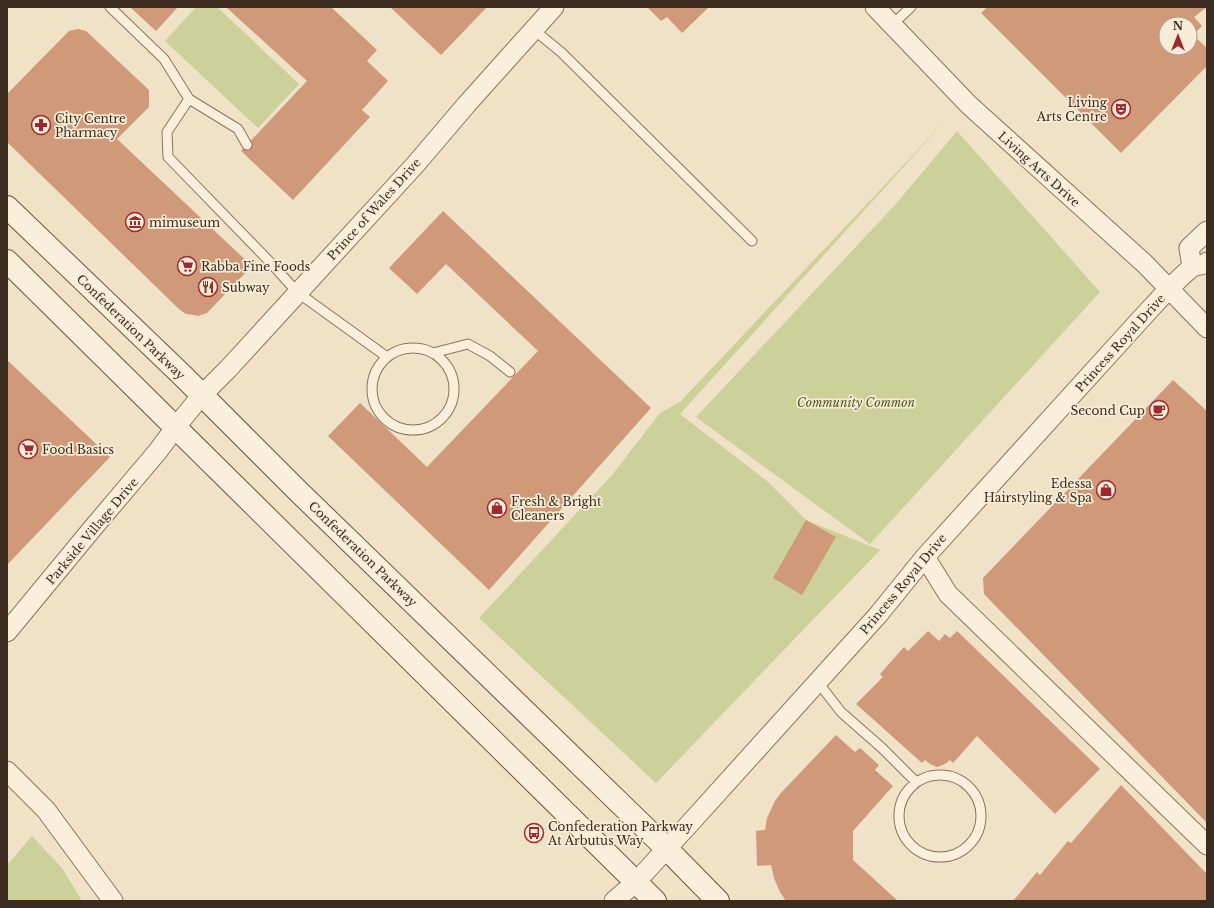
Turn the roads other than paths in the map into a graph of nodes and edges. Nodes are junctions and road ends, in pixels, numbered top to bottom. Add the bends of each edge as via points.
1 (110, 7) edge
2 (554, 7) edge
3 (875, 7) edge
4 (911, 7) edge
5 (893, 24) junction
6 (534, 30) junction
7 (189, 99) junction
8 (247, 144) dead end
9 (7, 207) edge
10 (1207, 231) edge
11 (752, 241) dead end
12 (7, 261) edge
13 (1200, 264) edge
14 (1169, 289) junction
15 (297, 292) junction
16 (1207, 328) edge
17 (433, 353) junction
18 (387, 358) junction
19 (510, 372) dead end
20 (201, 396) junction
21 (175, 428) junction
22 (925, 557) junction
23 (7, 632) edge
24 (817, 681) junction
25 (7, 771) edge
26 (916, 782) junction
27 (1207, 845) edge
28 (666, 848) junction
29 (636, 882) junction
30 (113, 901) edge
31 (614, 901) edge
32 (655, 901) edge
33 (718, 901) edge

1 - 7 lane via 164,59
2 - 6 street, Prince of Wales Drive
3 - 5 street, Living Arts Drive
4 - 5 lane
5 - 14 street, Living Arts Drive via 968,105 1145,264
6 - 11 lane via 561,52
6 - 15 street, Prince of Wales Drive via 415,165
7 - 8 lane via 238,129
7 - 15 lane via 167,132 168,157
9 - 20 street, Confederation Parkway
10 - 13 street, Princess Royal Drive via 1190,248
12 - 21 street
13 - 14 street, Princess Royal Drive
14 - 16 street, Living Arts Drive
14 - 22 street, Princess Royal Drive
15 - 18 lane
15 - 20 street, Prince of Wales Drive
17 - 18 lane via 418,348 401,350
17 - 18 lane via 446,364 452,376 454,390 451,404 444,416 433,425 420,430 405,430 392,424 381,416 374,403 374,377 378,366
17 - 19 lane via 468,344 490,356
20 - 21 street, Prince of Wales Drive
20 - 28 street, Confederation Parkway
21 - 23 street, Parkside Village Drive
21 - 29 street
22 - 24 street, Princess Royal Drive via 878,615
22 - 27 street via 948,594
24 - 26 lane via 841,712
24 - 28 street, Princess Royal Drive
25 - 30 street via 46,810
26 - 26 lane via 901,802 900,828 906,839 915,849 926,855 939,857 963,850 973,841 979,830 981,817 974,793 965,783 953,777 928,776
28 - 29 street, Princess Royal Drive
28 - 33 street, Confederation Parkway
29 - 31 street, Princess Royal Drive
29 - 32 street

